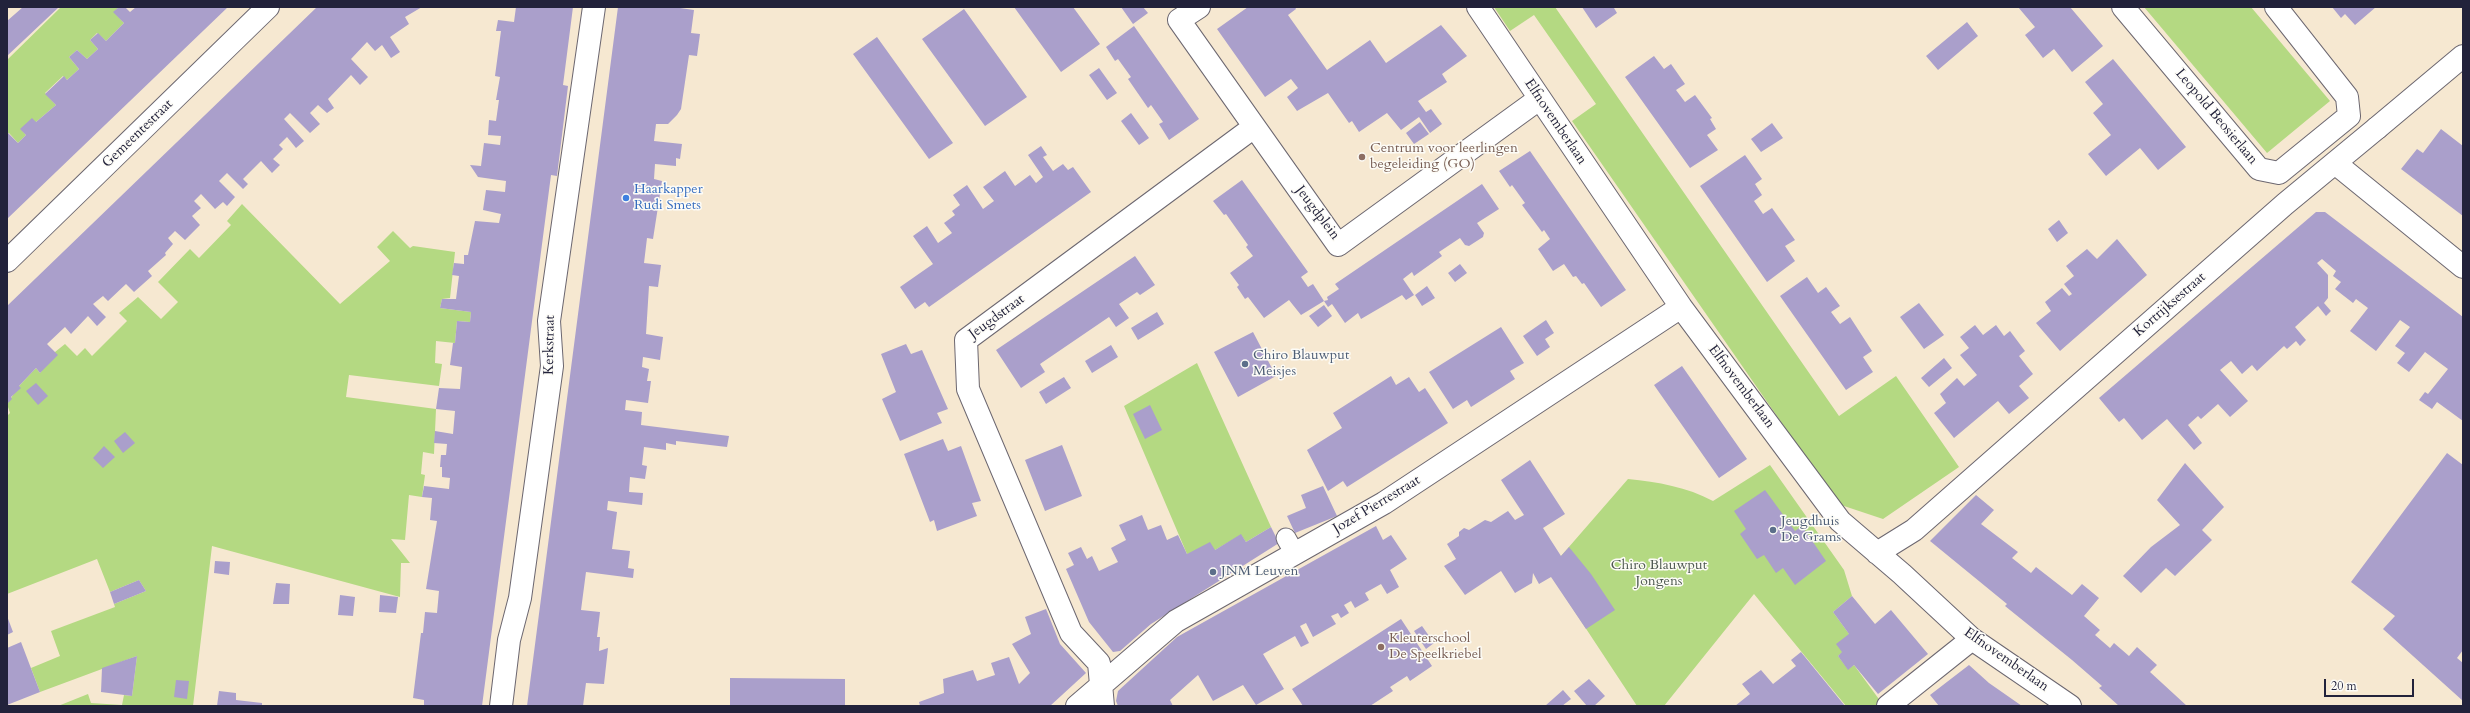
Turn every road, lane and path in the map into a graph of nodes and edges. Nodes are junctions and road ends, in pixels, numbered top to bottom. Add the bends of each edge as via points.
1 (268, 7) edge
2 (594, 7) edge
3 (1199, 7) edge
4 (1478, 7) edge
5 (2123, 7) edge
6 (2276, 7) edge
7 (2463, 56) edge
8 (1539, 98) junction
9 (1254, 128) junction
10 (2335, 163) junction
11 (7, 261) edge
12 (2463, 267) edge
13 (1681, 308) junction
14 (1876, 553) junction
15 (1972, 639) junction
16 (1102, 684) junction
17 (501, 706) edge
18 (1077, 706) edge
19 (1103, 706) edge
20 (1888, 706) edge
21 (2070, 706) edge

1 - 11 street, Gemeentestraat
2 - 17 street, Kerkstraat via 549,321 552,366 520,598 509,640
3 - 9 street, Jeugdplein via 1179,20
4 - 8 street, Elfnovemberlaan
5 - 6 street, Leopold Beosierlaan via 2259,169 2279,173 2349,116 2347,97
7 - 10 street, Kortrijksestraat
8 - 9 street, Jeugdplein via 1338,245
8 - 13 street, Elfnovemberlaan
9 - 16 street, Jeugdstraat via 966,340 968,389 1071,633 1099,663
10 - 12 street
10 - 14 street, Kortrijksestraat via 2279,209 1914,530
13 - 14 street, Elfnovemberlaan via 1840,521
13 - 16 street, Jozef Pierrestraat via 1384,504 1291,546 1176,621
14 - 15 street, Elfnovemberlaan
15 - 20 street
15 - 21 street, Elfnovemberlaan
16 - 18 street, Jozef Pierrestraat
16 - 19 street

